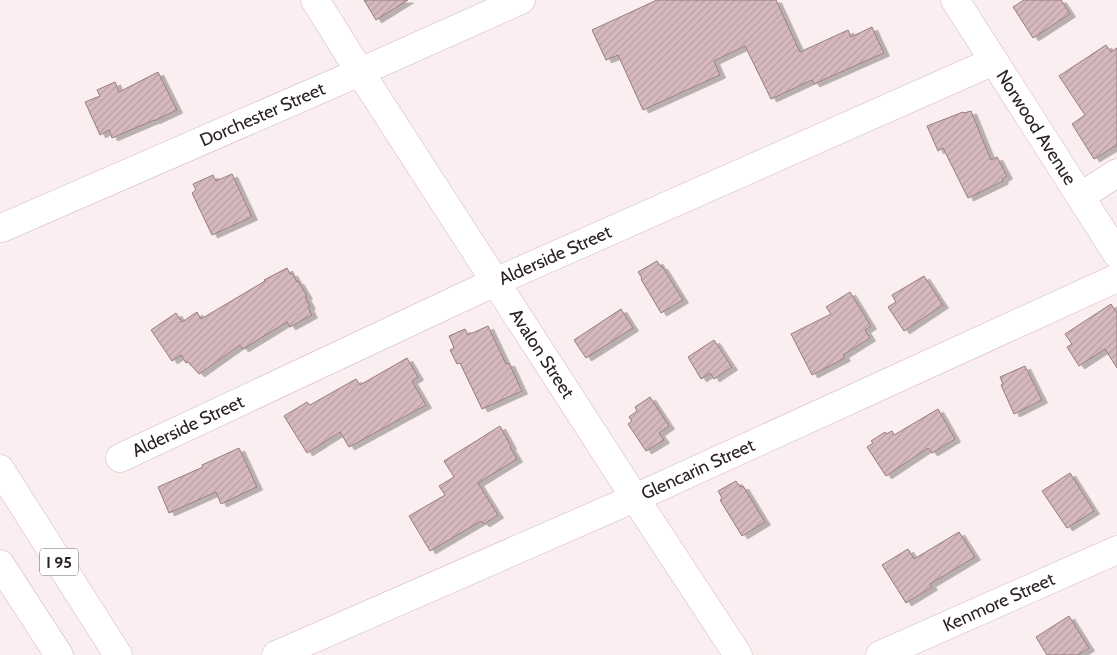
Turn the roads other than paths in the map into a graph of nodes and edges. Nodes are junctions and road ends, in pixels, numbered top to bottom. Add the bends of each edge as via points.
1 (315, 0) edge
2 (521, 0) edge
3 (955, 0) edge
4 (994, 61) junction
5 (360, 72) junction
6 (1117, 173) edge
7 (1081, 196) junction
8 (2, 228) dead end
9 (1117, 254) edge
10 (1117, 278) edge
11 (495, 282) junction
12 (120, 458) dead end
13 (0, 469) edge
14 (635, 498) junction
15 (1117, 550) edge
16 (0, 564) edge
17 (58, 655) edge
18 (118, 655) edge
19 (276, 655) edge
20 (738, 655) edge
21 (880, 655) edge

1 - 5 main road, Avalon Street
2 - 5 main road, Dorchester Street
3 - 4 main road, Norwood Avenue
4 - 7 main road, Norwood Avenue
4 - 11 main road, Alderside Street
5 - 8 main road, Dorchester Street
5 - 11 main road, Avalon Street
6 - 7 main road
7 - 9 main road, Norwood Avenue
10 - 14 main road, Glencarin Street
11 - 12 main road, Alderside Street
11 - 14 main road, Avalon Street
13 - 18 main road, I 95
14 - 19 main road, Glencarin Street
14 - 20 main road, Avalon Street
15 - 21 main road, Kenmore Street
16 - 17 main road

